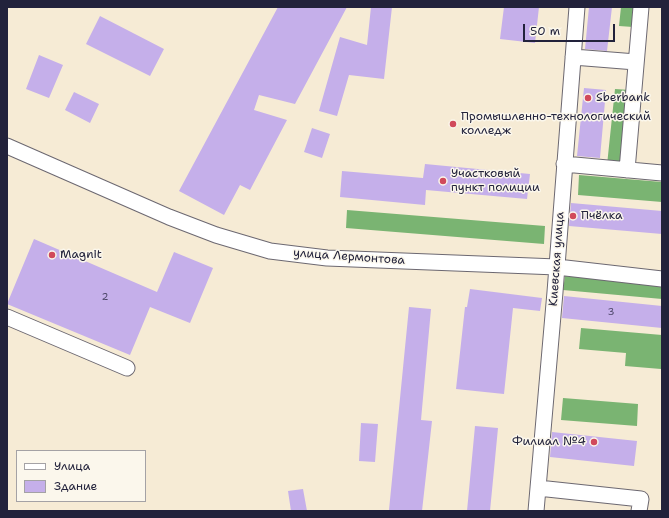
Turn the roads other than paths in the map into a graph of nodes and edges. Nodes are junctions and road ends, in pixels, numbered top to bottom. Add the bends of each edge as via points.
1 (577, 7) edge
2 (641, 7) edge
3 (573, 57) junction
4 (636, 62) junction
5 (7, 146) edge
6 (564, 164) junction
7 (627, 170) junction
8 (662, 173) edge
9 (557, 267) junction
10 (662, 279) edge
11 (7, 317) edge
12 (127, 368) dead end
13 (538, 488) junction
14 (536, 511) edge
15 (639, 511) edge

1 - 3 street, Киевская улица
2 - 4 street
3 - 4 street
3 - 6 street, Киевская улица
4 - 7 street
5 - 9 street, улица Лермонтова via 216,235 270,250 327,258
6 - 7 street
6 - 9 street, Киевская улица
7 - 8 street
9 - 10 street, улица Лермонтова
9 - 13 street, Киевская улица
11 - 12 street
13 - 14 street, Киевская улица
13 - 15 street via 641,499

